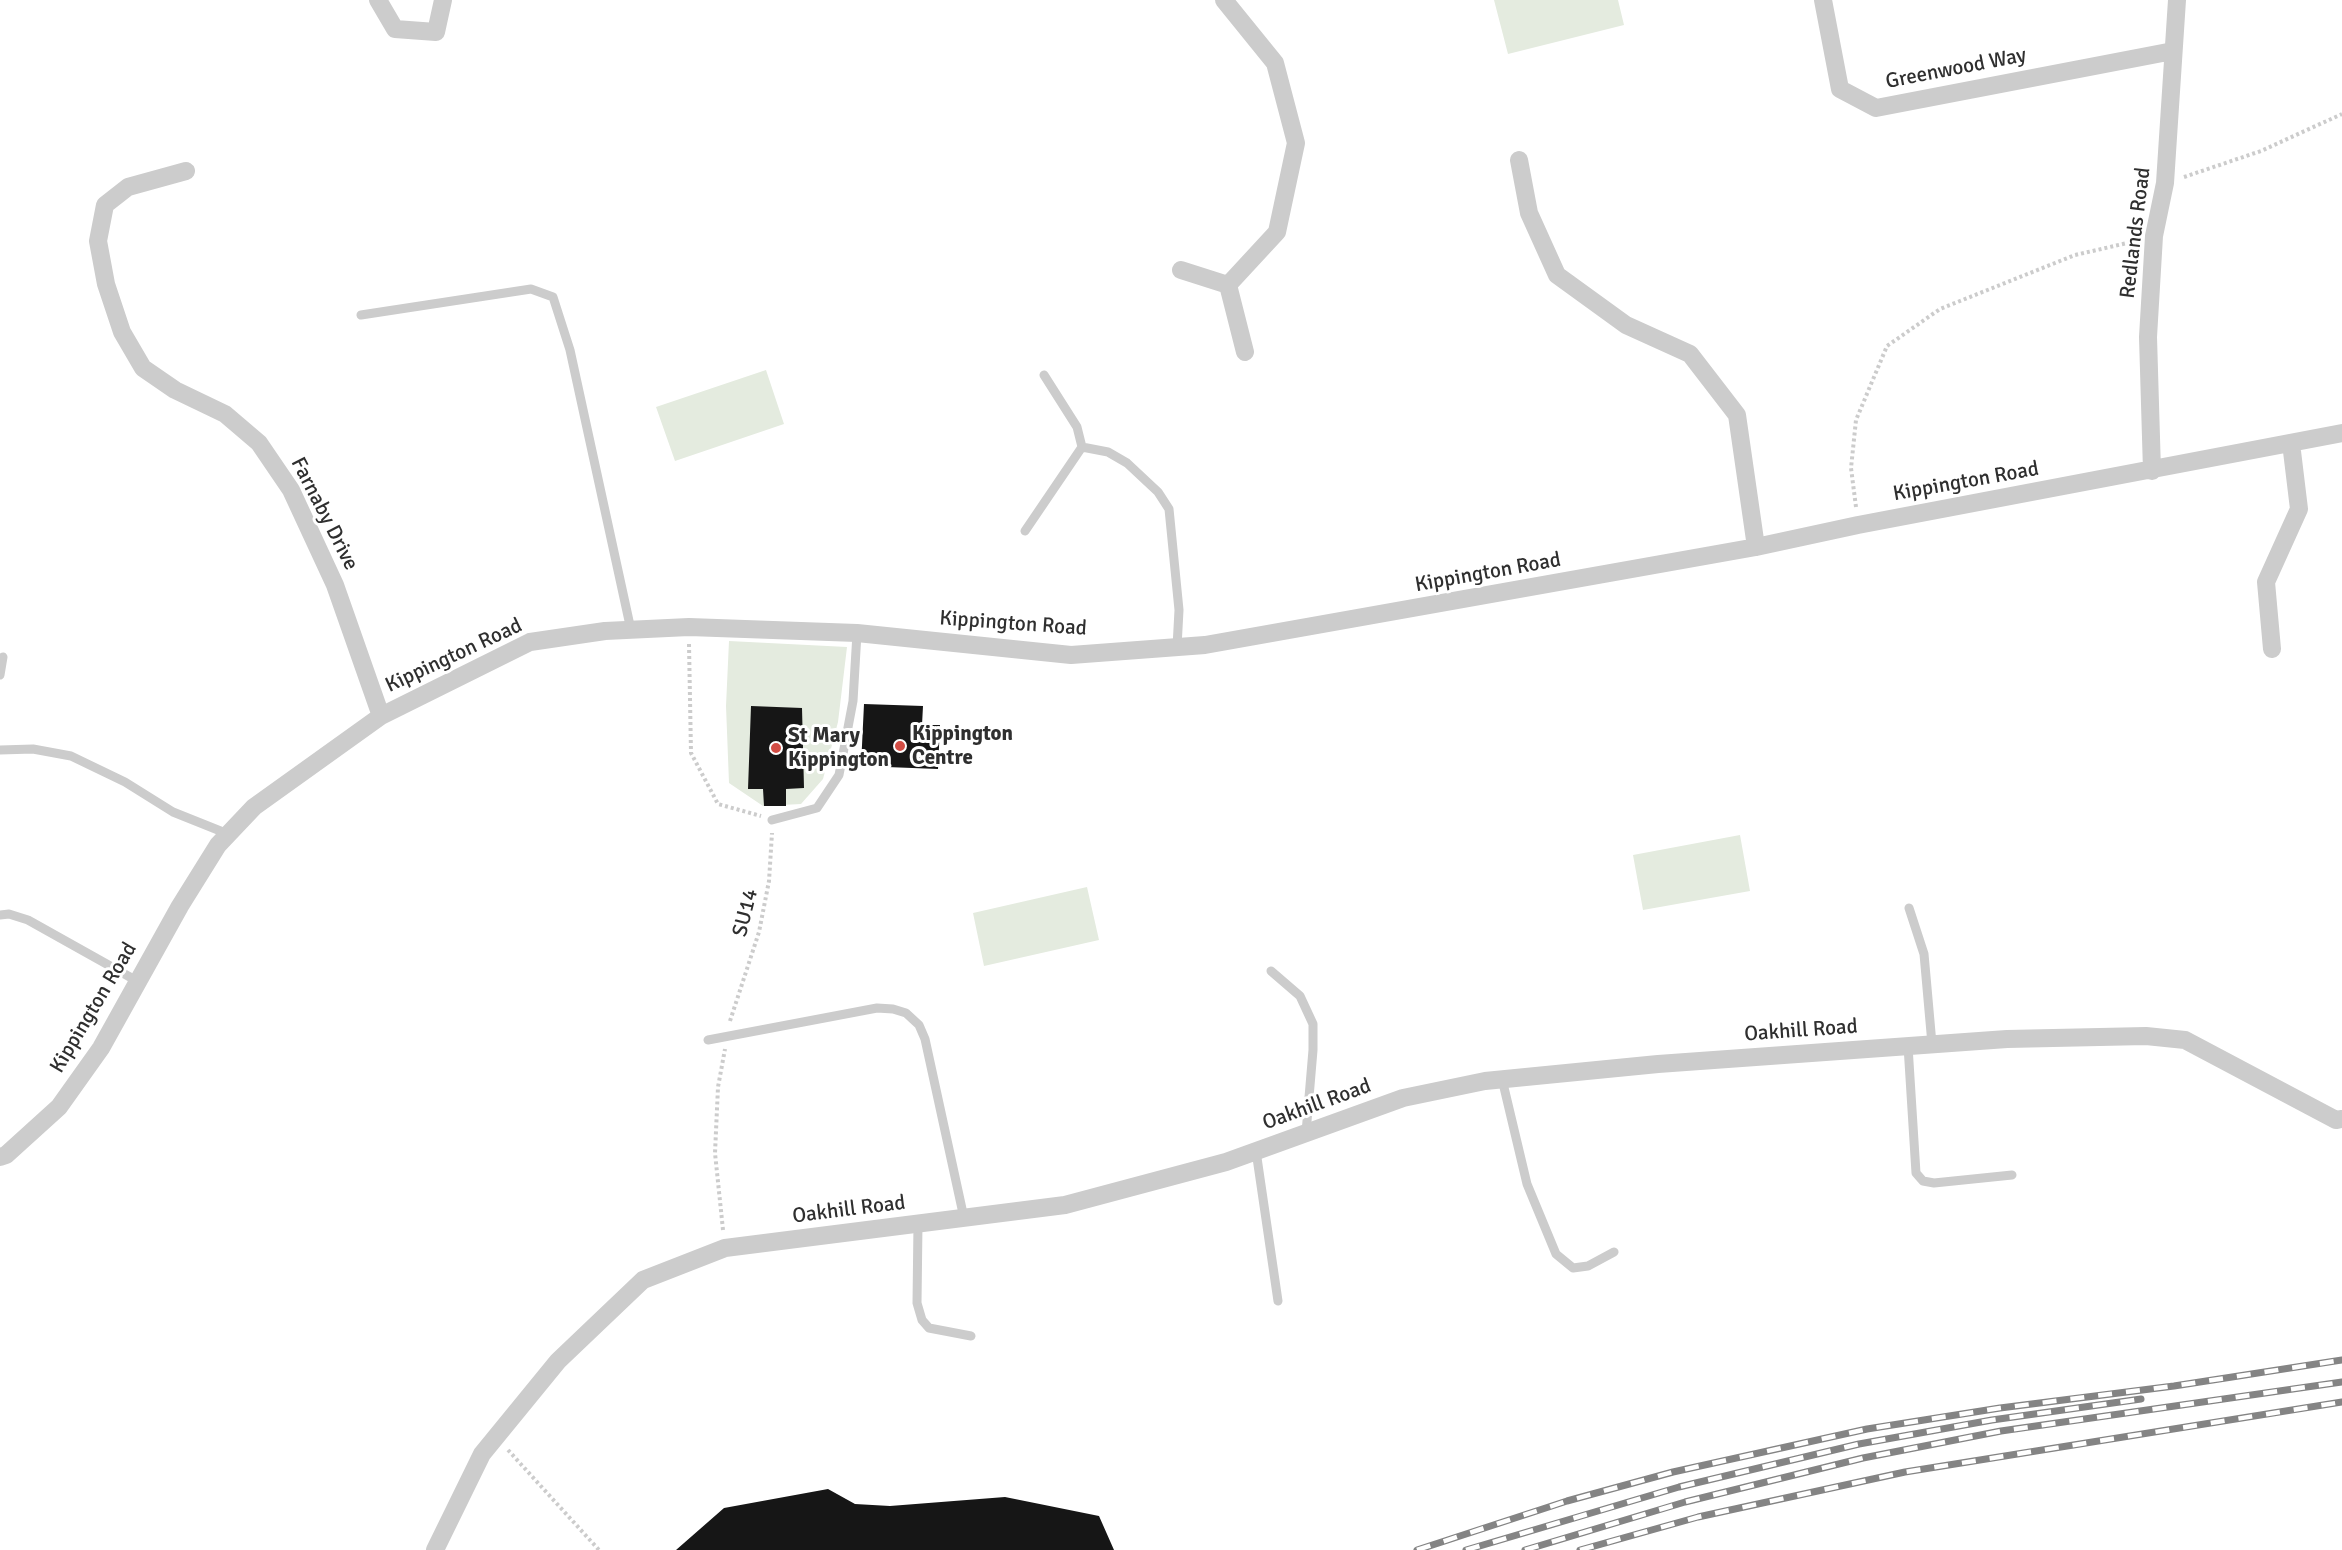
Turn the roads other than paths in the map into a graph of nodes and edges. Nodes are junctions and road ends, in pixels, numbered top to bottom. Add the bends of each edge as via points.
1 (378, 0) edge
2 (443, 0) edge
3 (1224, 0) edge
4 (1823, 0) edge
5 (2176, 0) edge
6 (2173, 51) junction
7 (1519, 160) dead end
8 (186, 171) dead end
9 (1181, 270) dead end
10 (1228, 285) junction
11 (362, 315) dead end
12 (1245, 352) dead end
13 (1044, 375) dead end
14 (2342, 433) edge
15 (2291, 443) junction
16 (1082, 447) junction
17 (2152, 471) junction
18 (1025, 531) dead end
19 (1756, 547) junction
20 (631, 630) junction
21 (857, 633) junction
22 (1178, 647) junction
23 (2272, 649) dead end
24 (3, 657) dead end
25 (0, 675) edge
26 (381, 716) junction
27 (0, 750) edge
28 (772, 820) road end
29 (228, 834) junction
30 (1909, 908) dead end
31 (0, 915) edge
32 (1271, 971) dead end
33 (137, 981) junction
34 (708, 1040) dead end
35 (1932, 1044) junction
36 (1908, 1046) junction
37 (1502, 1079) junction
38 (2342, 1119) edge
39 (1306, 1133) junction
40 (1256, 1151) junction
41 (0, 1157) edge
42 (2012, 1175) dead end
43 (964, 1218) junction
44 (918, 1224) junction
45 (1614, 1252) dead end
46 (1278, 1301) dead end
47 (971, 1336) dead end
48 (435, 1550) edge

1 - 2 street via 395,28 436,33
3 - 10 street via 1275,63 1296,143 1277,232
4 - 6 street, Greenwood Way via 1840,89 1876,108
5 - 6 street, Redlands Road
6 - 17 street, Redlands Road via 2165,183 2154,236 2148,337
7 - 19 street via 1529,213 1557,275 1626,325 1690,354 1737,415
8 - 26 street, Farnaby Drive via 128,187 105,205 98,241 106,284 122,333 143,368 175,390 225,414 259,443 291,489 334,585
9 - 10 street
10 - 12 street
11 - 20 lane via 531,289 553,297 570,350
13 - 16 lane via 1077,427
14 - 15 street, Kippington Road
15 - 17 street, Kippington Road
15 - 23 street via 2299,509 2266,582
16 - 18 lane
16 - 22 lane via 1108,452 1127,463 1158,492 1169,509 1179,610
17 - 19 street, Kippington Road
19 - 22 street, Kippington Road
20 - 21 street, Kippington Road via 689,627
20 - 26 street, Kippington Road via 530,642
21 - 22 street, Kippington Road via 1071,655
21 - 28 lane via 853,701 839,775 817,808
24 - 25 lane
26 - 29 street, Kippington Road via 254,807
27 - 29 lane via 33,749 71,756 173,812
29 - 33 street, Kippington Road via 186,896
30 - 35 lane via 1923,954
31 - 33 lane via 28,920
32 - 39 lane via 1300,996 1313,1024
33 - 41 street, Kippington Road via 101,1048 59,1107
34 - 43 lane via 878,1008 906,1013 919,1025 925,1039
35 - 36 street, Oakhill Road
35 - 38 street, Oakhill Road via 2146,1036 2185,1040 2336,1120
36 - 37 street, Oakhill Road
36 - 42 lane via 1916,1173 1923,1181 1934,1183
37 - 39 street, Oakhill Road via 1403,1098
37 - 45 lane via 1527,1184 1556,1254 1572,1268 1588,1266
39 - 40 street, Oakhill Road
40 - 43 street, Oakhill Road via 1065,1205
40 - 46 lane
43 - 44 street, Oakhill Road
44 - 47 lane via 917,1303 922,1320 929,1328
44 - 48 street, Oakhill Road via 725,1248 643,1280 558,1361 482,1454

